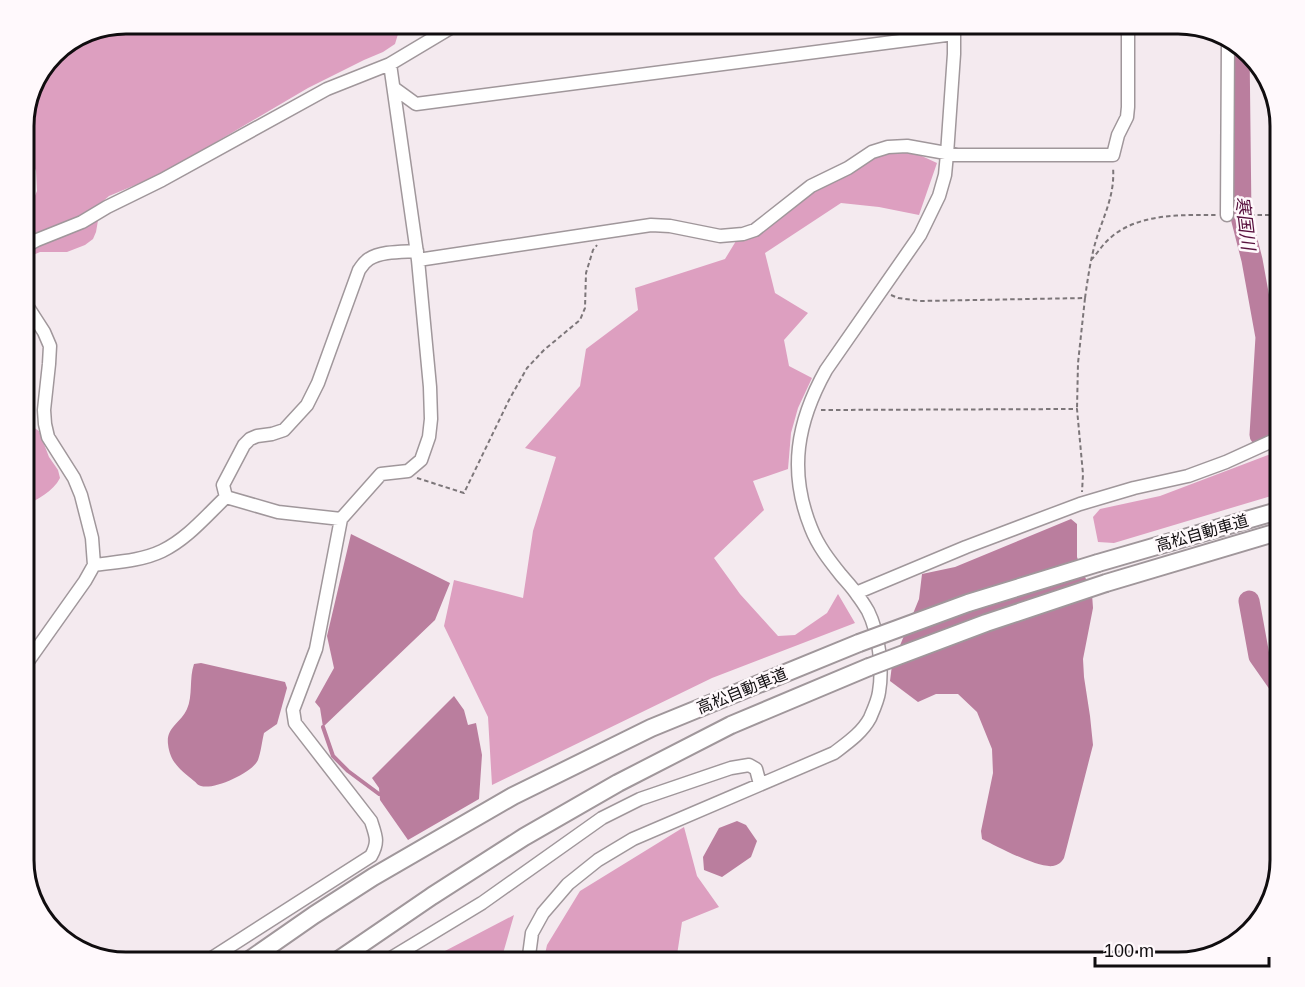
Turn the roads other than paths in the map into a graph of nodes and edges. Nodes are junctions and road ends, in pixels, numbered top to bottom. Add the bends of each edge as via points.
1 (440, 34) edge
2 (918, 34) edge
3 (954, 34) edge
4 (1128, 34) edge
5 (1228, 49) edge
6 (390, 64) junction
7 (394, 88) junction
8 (947, 154) junction
9 (1227, 215) road end
10 (35, 242) edge
11 (417, 256) junction
12 (35, 318) edge
13 (1270, 442) edge
14 (226, 497) junction
15 (1270, 513) edge
16 (340, 519) junction
17 (1270, 534) edge
18 (94, 565) junction
19 (856, 593) junction
20 (35, 651) edge
21 (760, 784) junction
22 (221, 952) edge
23 (261, 952) edge
24 (350, 952) edge
25 (401, 952) edge
26 (529, 952) edge

1 - 6 street
2 - 7 street via 416,104
3 - 8 street
4 - 8 street via 1128,107 1113,155
5 - 9 street
6 - 7 street
6 - 10 street via 327,89 82,222
7 - 11 street
8 - 11 street via 907,146 872,152 811,186 755,230 743,234 720,236 651,225
8 - 19 street via 945,175 920,235 826,370 813,393 798,446 798,473 811,529 822,550
11 - 14 street via 386,254 366,261 359,270 307,405 284,430 257,436 244,445 223,485
11 - 16 street via 430,387 429,437 421,460 408,471 381,474
12 - 18 street via 50,346 44,410 48,437 81,495
13 - 19 street via 1188,476 1080,504
14 - 16 street via 278,512
14 - 18 street via 180,540 160,552
15 - 23 highway, 高松自動車道, bridge via 968,603 651,728 513,796 373,877
16 - 22 street via 316,649 293,710 295,723 371,821 375,848 370,856
17 - 24 highway, 高松自動車道, bridge via 986,623 731,725 524,837
18 - 20 street
19 - 21 street via 878,641 879,694 869,719 834,753
21 - 25 street via 756,769 749,765 640,799 602,818 482,903
21 - 26 street via 633,839 598,860 568,884 543,913 532,933

